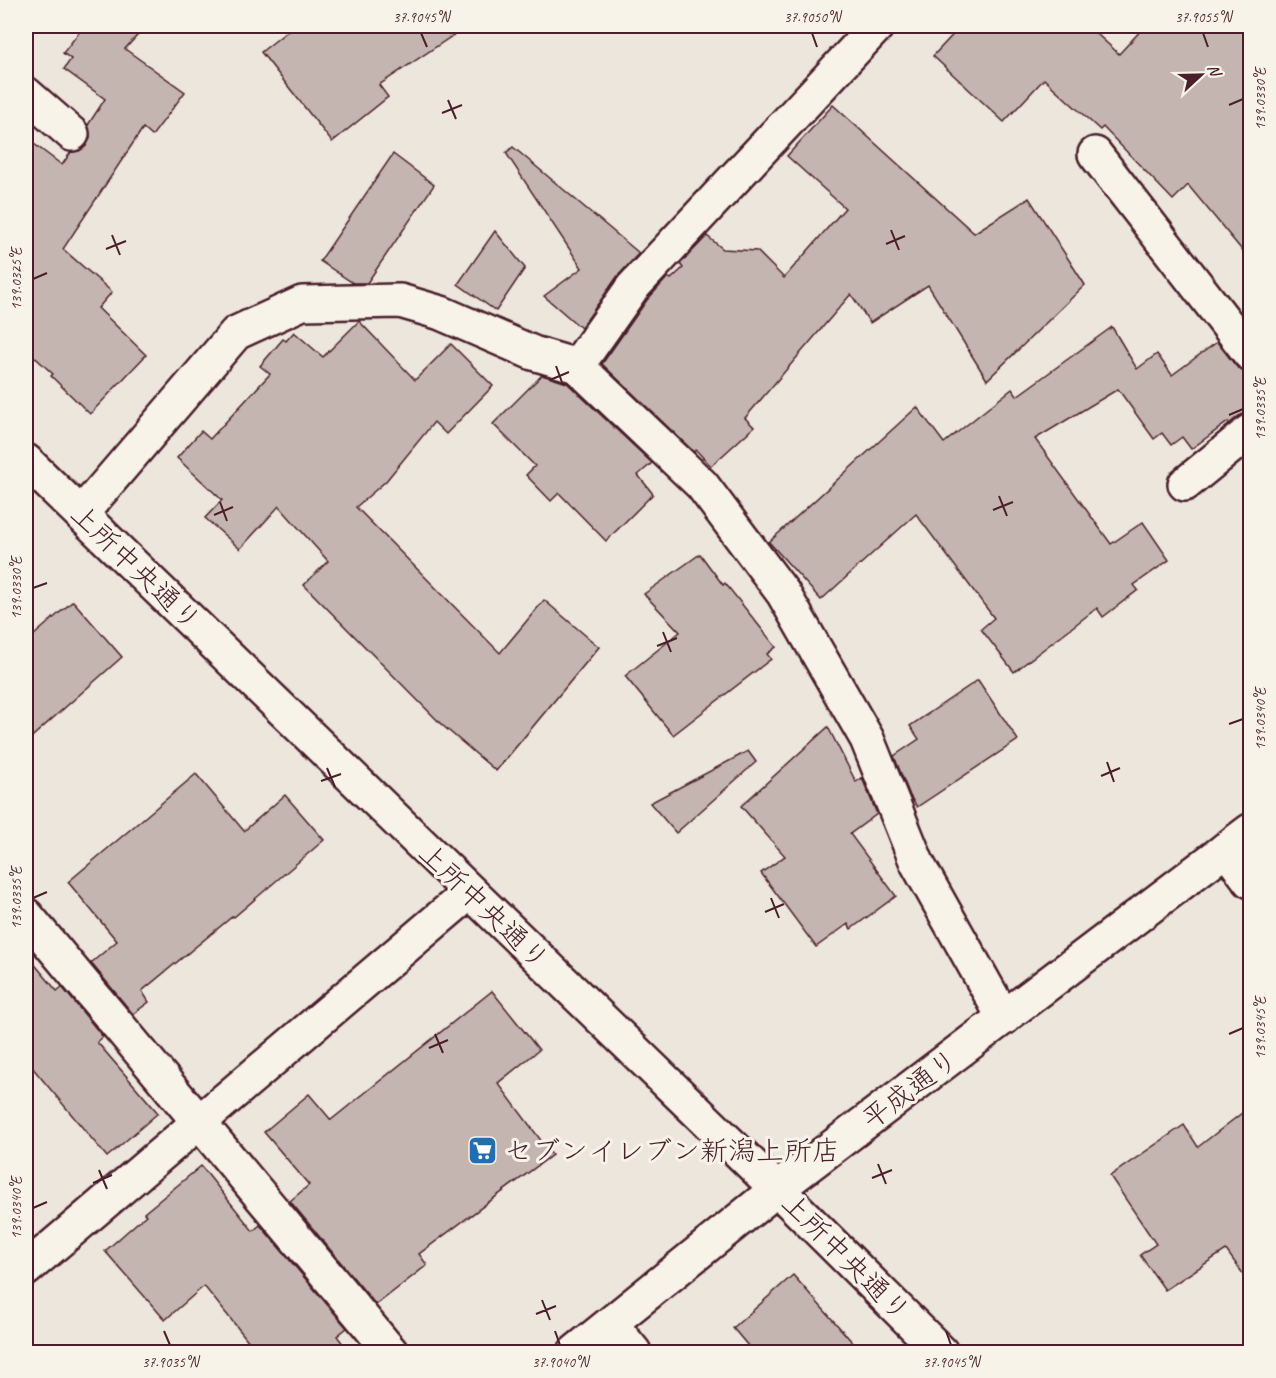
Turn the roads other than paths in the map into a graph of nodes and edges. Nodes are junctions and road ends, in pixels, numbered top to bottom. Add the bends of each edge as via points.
1 (877, 26) edge
2 (26, 94) edge
3 (72, 134) dead end
4 (1095, 154) dead end
5 (1251, 354) edge
6 (578, 366) junction
7 (1251, 431) edge
8 (26, 461) edge
9 (1185, 484) dead end
10 (81, 514) junction
11 (1238, 840) edge
12 (1251, 881) edge
13 (470, 892) junction
14 (26, 915) edge
15 (1004, 1018) junction
16 (199, 1122) junction
17 (777, 1189) junction
18 (26, 1269) edge
19 (610, 1324) junction
20 (391, 1353) edge
21 (575, 1353) edge
22 (634, 1353) edge
23 (941, 1353) edge

1 - 6 street via 632,288
2 - 3 street
4 - 5 street
6 - 10 street via 533,353 441,313 400,301 302,303 236,333
6 - 15 street via 702,485 783,593 867,739 917,863
7 - 9 street
8 - 10 street, 上所中央通り
10 - 13 street, 上所中央通り
11 - 12 street
11 - 15 street, 平成通り
13 - 16 street
13 - 17 street, 上所中央通り
14 - 16 street
15 - 17 street, 平成通り
16 - 18 street
16 - 20 street
17 - 19 street, 平成通り
17 - 23 street, 上所中央通り
19 - 21 street, 平成通り
19 - 22 street

